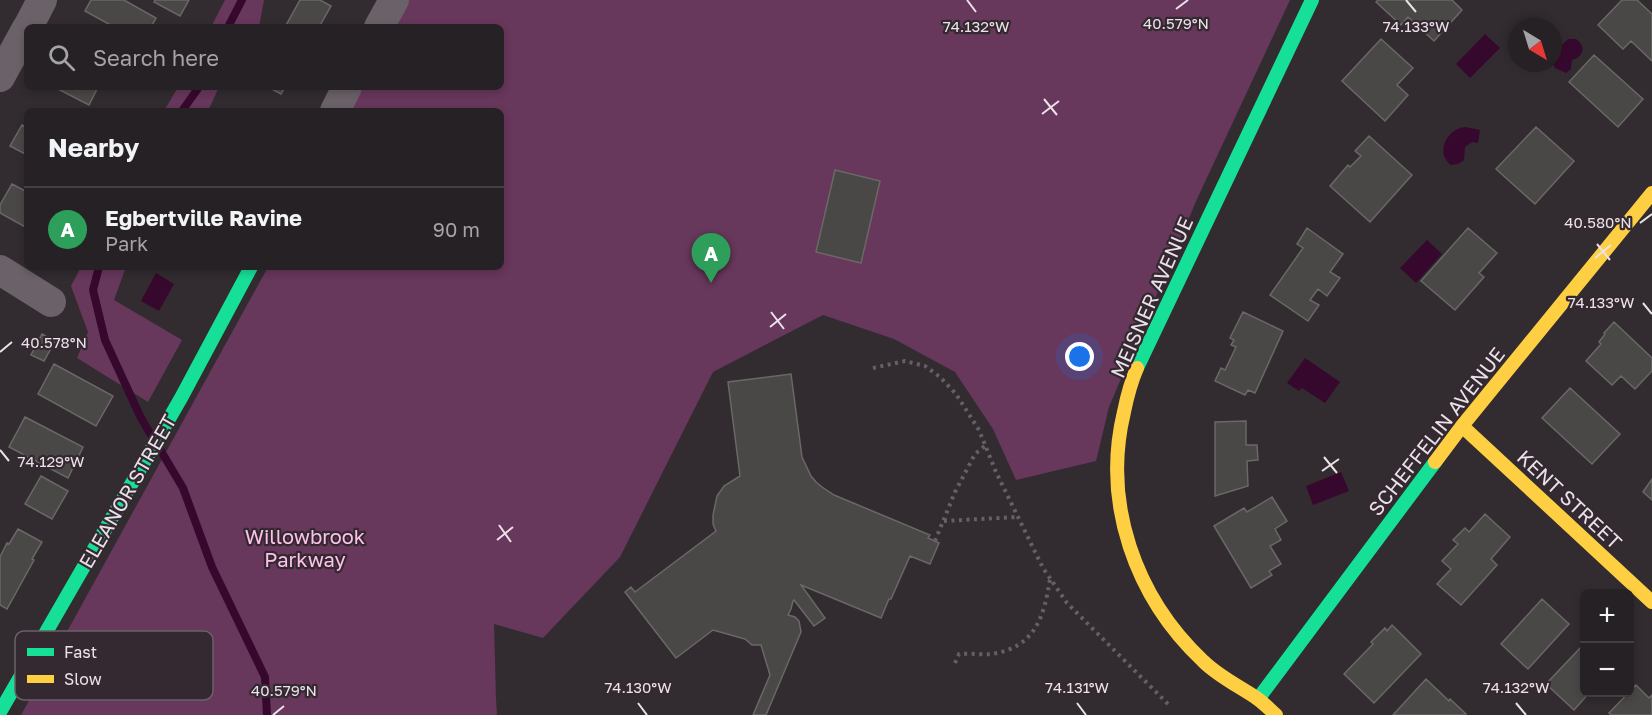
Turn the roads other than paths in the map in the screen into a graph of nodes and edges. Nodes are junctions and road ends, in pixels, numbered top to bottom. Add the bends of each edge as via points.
1 (42, 0) edge
2 (394, 0) edge
3 (1312, 0) edge
4 (29, 24) edge
5 (382, 24) edge
6 (24, 33) edge
7 (0, 77) edge
8 (345, 90) edge
9 (336, 108) edge
10 (1652, 193) edge
11 (0, 270) edge
12 (249, 270) edge
13 (51, 302) dead end
14 (1462, 426) junction
15 (1652, 602) edge
16 (46, 631) edge
17 (15, 686) edge
18 (1258, 699) junction
19 (0, 712) edge
20 (1276, 715) edge

1 - 4 street
2 - 5 street
3 - 18 street, MEISNER AVENUE via 1135,373 1118,450 1118,499 1126,537 1139,574 1161,614 1217,673
6 - 7 street
8 - 9 street
10 - 14 street, SCHEFFELIN AVENUE
11 - 13 street
12 - 16 street, ELEANOR STREET via 181,398
14 - 15 street, KENT STREET
14 - 18 street, SCHEFFELIN AVENUE
17 - 19 street, ELEANOR STREET
18 - 20 street, MEISNER AVENUE

